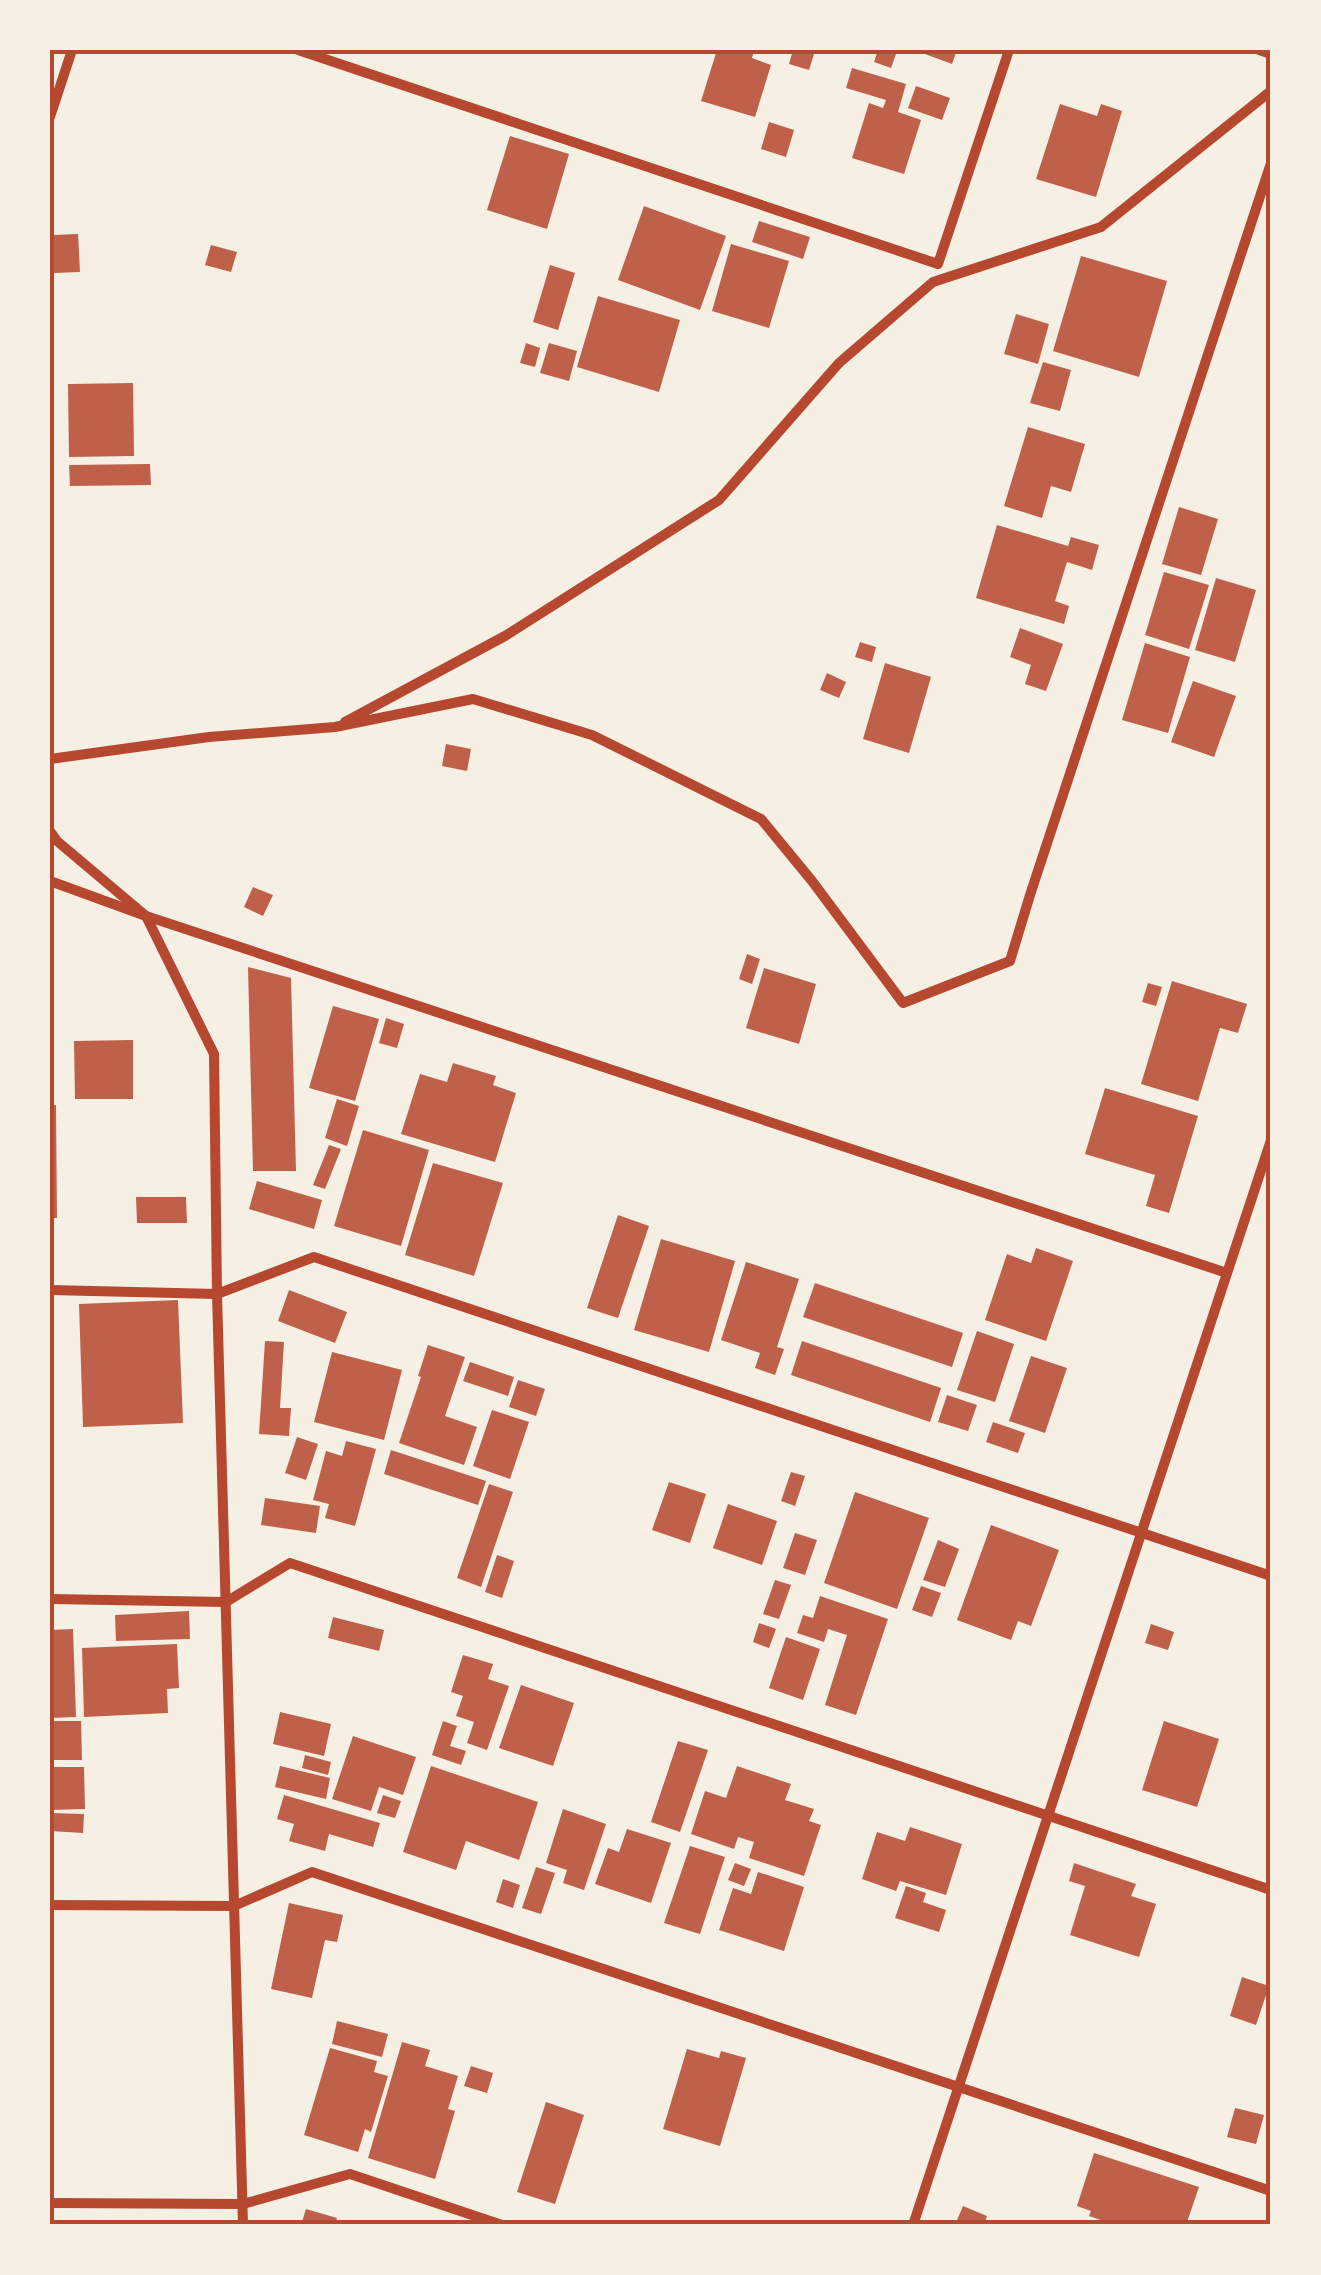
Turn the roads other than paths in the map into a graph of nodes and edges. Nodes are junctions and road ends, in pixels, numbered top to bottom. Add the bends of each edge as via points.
1 (72, 50) edge
2 (298, 50) edge
3 (1009, 50) edge
4 (1259, 50) edge
5 (1271, 54) edge
6 (1271, 91) edge
7 (50, 117) edge
8 (1271, 163) edge
9 (335, 727) junction
10 (50, 758) edge
11 (50, 831) edge
12 (50, 880) edge
13 (146, 916) junction
14 (1271, 1140) edge
15 (1227, 1273) junction
16 (50, 1290) edge
17 (216, 1294) junction
18 (1141, 1533) junction
19 (1271, 1576) edge
20 (50, 1599) edge
21 (226, 1602) junction
22 (1048, 1816) junction
23 (1271, 1890) edge
24 (50, 1905) edge
25 (234, 1906) junction
26 (959, 2087) junction
27 (1271, 2191) edge
28 (50, 2204) edge
29 (243, 2204) junction
30 (243, 2225) edge
31 (502, 2225) edge
32 (913, 2225) edge

1 - 7 street
2 - 3 street via 938,264
4 - 5 street
6 - 9 street via 1100,227 933,282 839,363 719,500 505,636
8 - 9 street via 1010,961 903,1003 760,818 592,736 474,699
9 - 10 street
11 - 13 street
12 - 13 street
13 - 15 street
13 - 17 street via 214,1054
14 - 15 street
15 - 18 street
16 - 17 street
17 - 18 street via 314,1257
17 - 21 street
18 - 19 street
18 - 22 street
20 - 21 street
21 - 22 street via 290,1563
21 - 25 street
22 - 23 street
22 - 26 street
24 - 25 street
25 - 26 street via 312,1872
25 - 29 street
26 - 27 street
26 - 32 street
28 - 29 street
29 - 30 street
29 - 31 street via 350,2174

